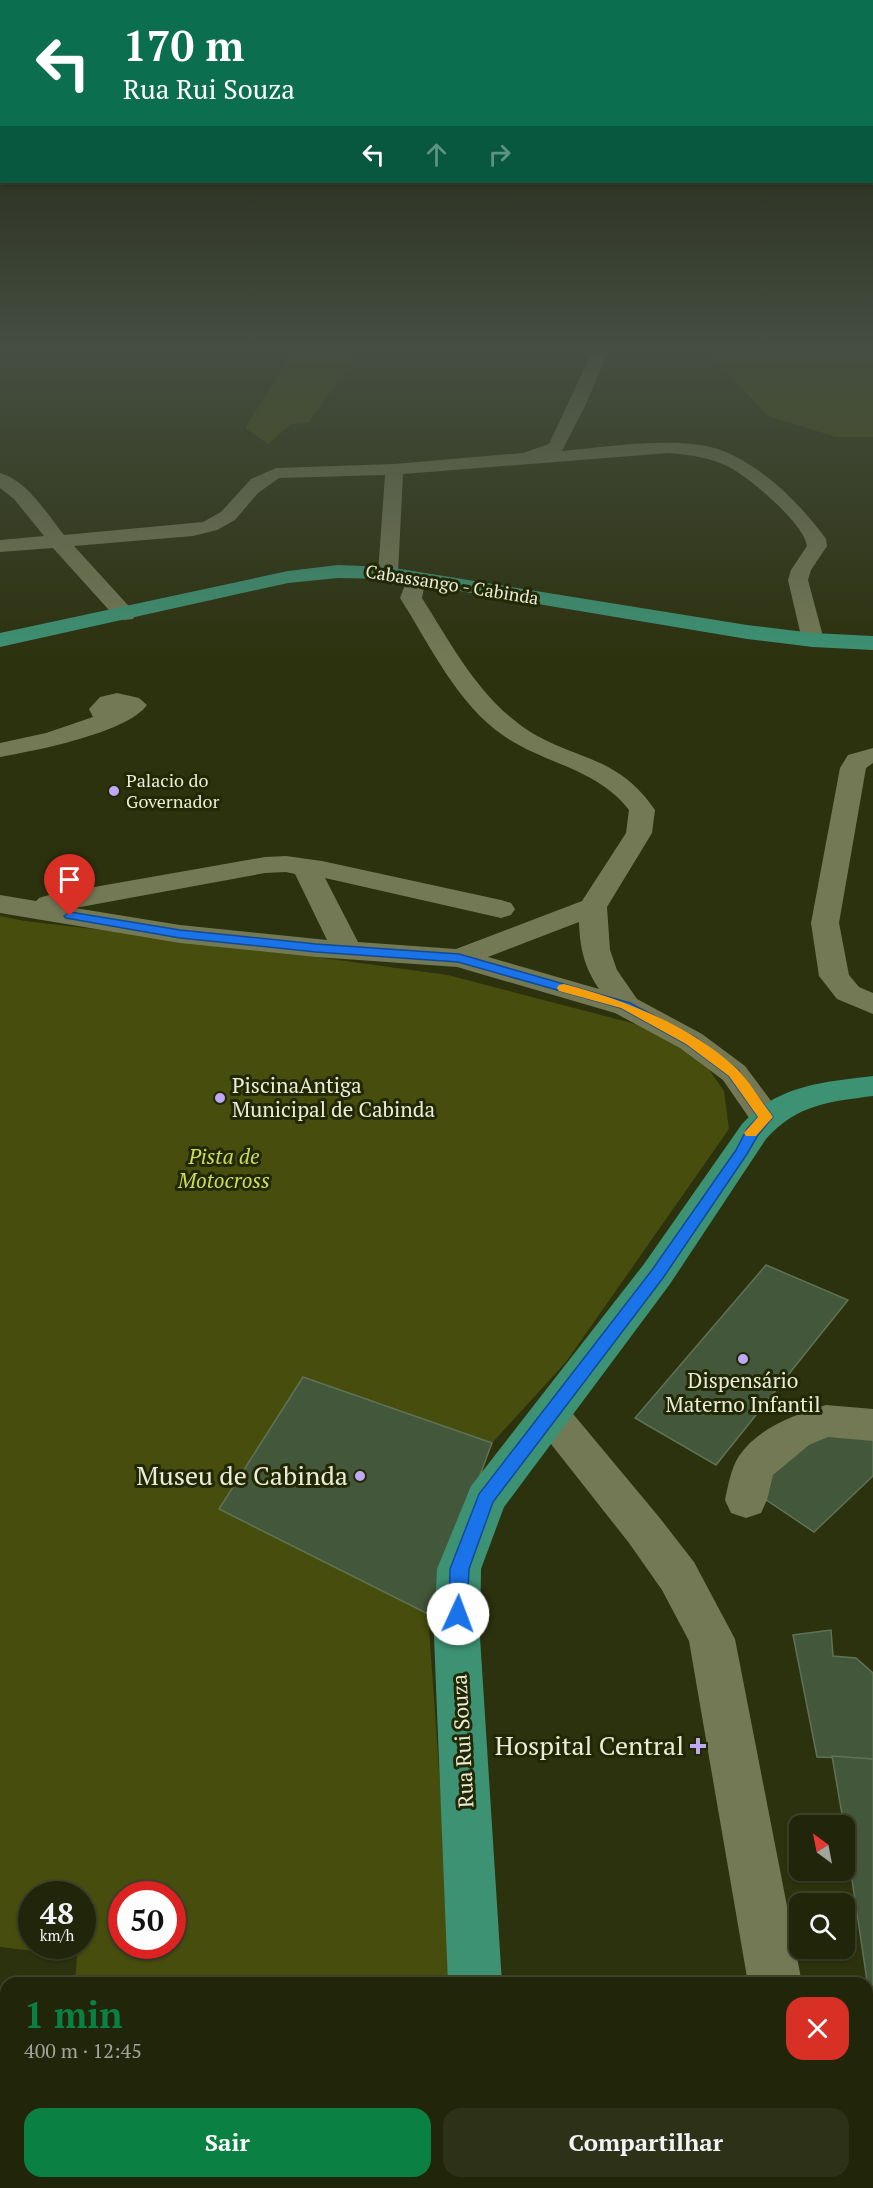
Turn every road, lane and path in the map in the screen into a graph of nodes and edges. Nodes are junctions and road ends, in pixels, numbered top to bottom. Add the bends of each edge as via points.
1 (537, 454) edge
2 (582, 454) edge
3 (712, 454) edge
4 (526, 458) junction
5 (394, 469) junction
6 (0, 479) edge
7 (58, 542) junction
8 (0, 546) edge
9 (388, 573) junction
10 (416, 578) junction
11 (125, 614) junction
12 (0, 640) edge
13 (813, 640) junction
14 (873, 643) edge
15 (107, 721) dead end
16 (0, 750) edge
17 (873, 755) edge
18 (305, 866) junction
19 (13, 906) edge
20 (593, 907) junction
21 (501, 909) dead end
22 (347, 950) junction
23 (459, 958) junction
24 (873, 1005) edge
25 (626, 1006) junction
26 (873, 1086) edge
27 (766, 1117) junction
28 (550, 1414) junction
29 (873, 1425) edge
30 (746, 1500) dead end
31 (476, 1977) edge
32 (774, 1977) edge

1 - 4 street
2 - 4 street
3 - 13 street via 735,463 790,504 816,539 817,546 798,580
4 - 5 street
5 - 7 street via 276,473 262,478 220,521 208,527
5 - 9 street
6 - 7 street via 21,495
7 - 8 street
7 - 11 street
9 - 10 main road, Cabassango - Cabinda
9 - 11 main road, Cabassango - Cabinda via 315,573
10 - 13 main road, Cabassango - Cabinda
10 - 20 street via 411,598 488,712 513,732 617,780 632,793 642,810 639,833
11 - 12 main road, Cabassango - Cabinda
13 - 14 main road, Cabassango - Cabinda
15 - 16 street via 40,743
17 - 24 street via 857,760 853,768 825,923 834,976 848,993
18 - 19 street via 265,865
18 - 21 street
18 - 22 street
19 - 22 street via 180,934
20 - 23 street
20 - 25 street via 596,950 602,970
22 - 23 street
23 - 25 street
25 - 27 street via 691,1041 734,1073
26 - 27 main road, Rua Rui Souza via 808,1096 786,1103
27 - 28 main road, Rua Rui Souza via 657,1274
28 - 31 main road, Rua Rui Souza via 486,1499 459,1569 457,1637
28 - 32 street via 671,1566 712,1639
29 - 30 street via 826,1421 794,1433 754,1468

